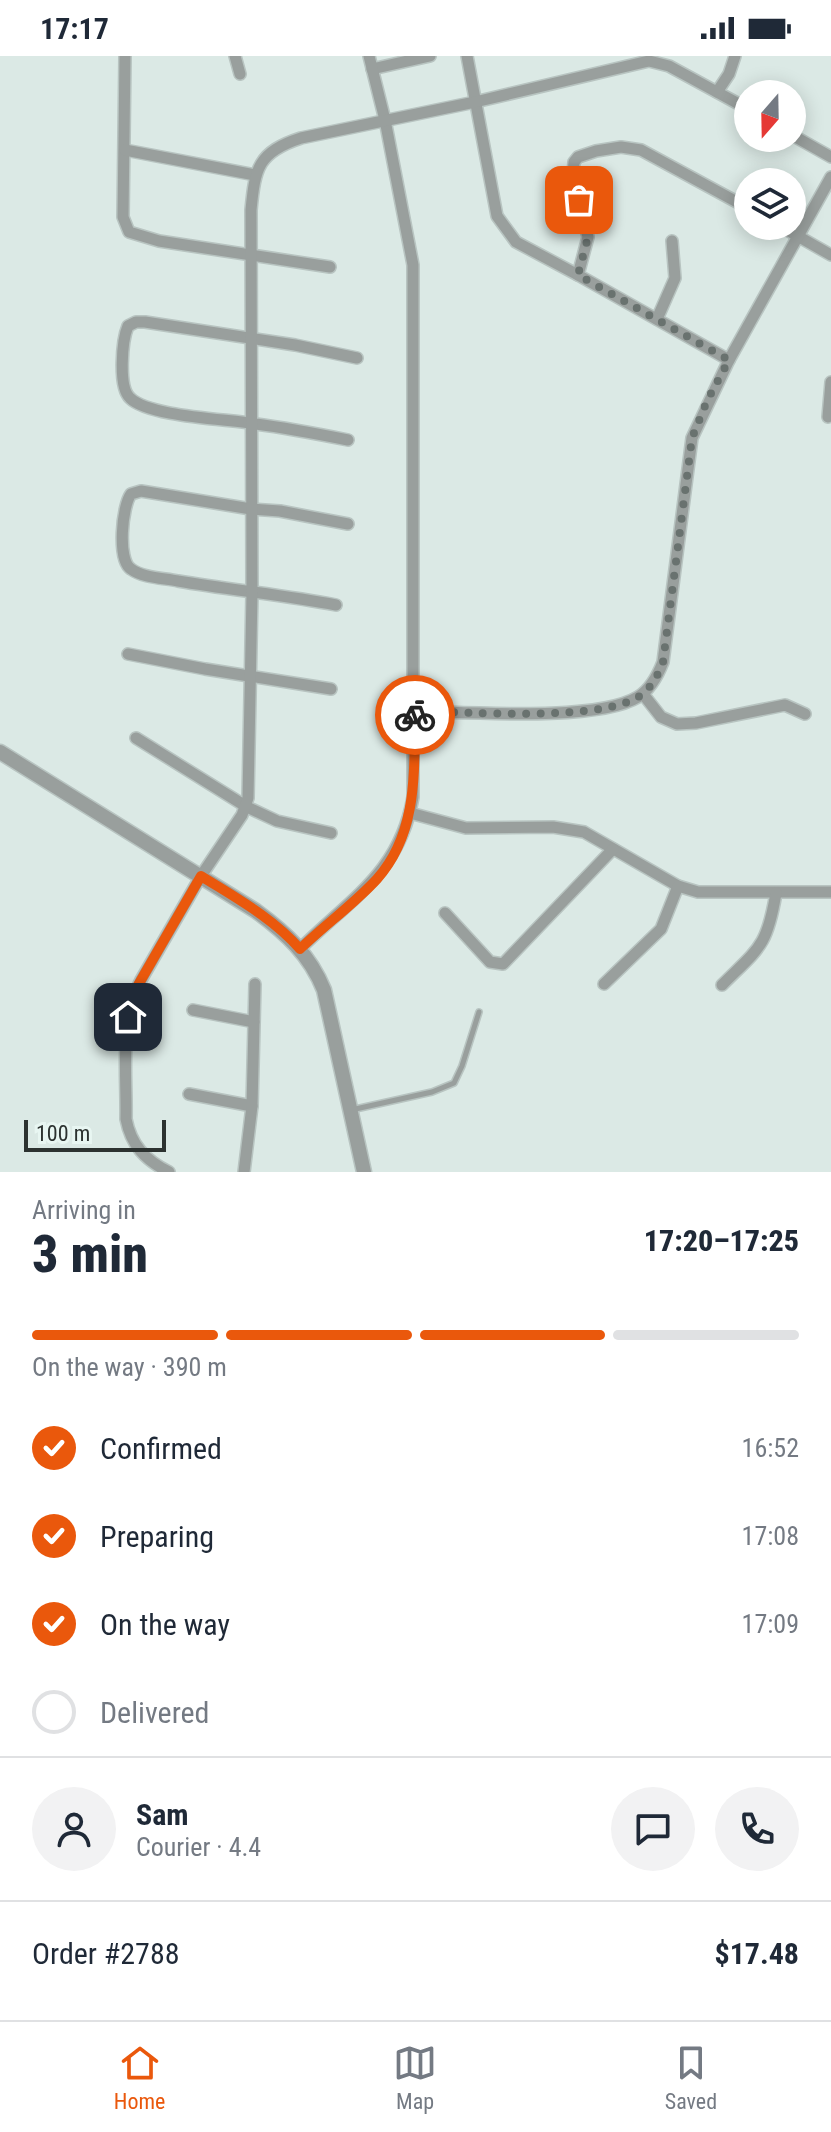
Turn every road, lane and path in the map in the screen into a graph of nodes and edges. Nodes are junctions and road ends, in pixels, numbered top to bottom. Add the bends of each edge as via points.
1 (125, 56) edge
2 (235, 56) edge
3 (369, 56) edge
4 (430, 56) edge
5 (467, 56) edge
6 (735, 56) edge
7 (372, 69) junction
8 (240, 74) dead end
9 (717, 92) junction
10 (734, 101) edge
11 (475, 102) junction
12 (385, 120) junction
13 (806, 143) edge
14 (125, 150) junction
15 (831, 157) edge
16 (255, 175) junction
17 (831, 177) edge
18 (734, 200) edge
19 (806, 224) edge
20 (797, 240) edge
21 (804, 240) edge
22 (672, 241) dead end
23 (251, 255) junction
24 (831, 255) edge
25 (330, 267) dead end
26 (578, 275) junction
27 (657, 319) junction
28 (252, 340) junction
29 (357, 358) dead end
30 (729, 360) junction
31 (831, 382) edge
32 (828, 417) dead end
33 (251, 423) junction
34 (348, 440) dead end
35 (251, 509) junction
36 (348, 524) dead end
37 (252, 593) junction
38 (336, 605) dead end
39 (128, 654) dead end
40 (251, 675) junction
41 (331, 689) dead end
42 (643, 694) junction
43 (415, 711) junction
44 (805, 714) dead end
45 (136, 738) dead end
46 (0, 752) edge
47 (247, 807) junction
48 (410, 813) junction
49 (331, 833) dead end
50 (613, 849) junction
51 (201, 876) junction
52 (678, 886) junction
53 (831, 892) edge
54 (776, 893) junction
55 (445, 913) dead end
56 (300, 949) junction
57 (255, 984) dead end
58 (604, 984) dead end
59 (722, 985) dead end
60 (193, 1010) dead end
61 (479, 1012) dead end
62 (254, 1022) junction
63 (189, 1094) dead end
64 (252, 1106) junction
65 (351, 1110) junction
66 (169, 1172) edge
67 (244, 1172) edge
68 (364, 1172) edge

1 - 14 street
2 - 8 street
3 - 7 street
4 - 7 street
5 - 11 street
6 - 9 street
7 - 12 street
9 - 10 street
9 - 11 street via 649,61
11 - 12 street
11 - 26 street via 502,226 516,242
12 - 16 street via 283,144 260,163
12 - 43 street via 415,290
13 - 15 street
14 - 16 street
14 - 23 street via 123,217 129,232
16 - 23 street
17 - 19 street
18 - 26 street via 641,150 621,147 578,157 573,175 588,237
20 - 30 street
21 - 24 street
22 - 27 street via 675,278
23 - 25 street
23 - 28 street
26 - 27 street
27 - 30 street
28 - 29 street
28 - 33 street
28 - 33 street via 136,322 126,329 123,365 125,392 141,405
30 - 42 street via 692,438 663,662
31 - 32 street
33 - 34 street
33 - 35 street
35 - 36 street
35 - 37 street
35 - 37 street via 135,492 127,498 123,531 131,570
37 - 38 street
37 - 40 street
39 - 40 street
40 - 41 street
40 - 47 street
42 - 43 street via 594,710
42 - 44 street via 661,717 677,724 785,705
43 - 48 street
45 - 47 street
46 - 51 street
47 - 49 street via 277,821
47 - 51 street
48 - 50 street via 474,829 568,828
48 - 56 street via 377,878
50 - 52 street
50 - 55 street via 503,964 490,962
51 - 56 street via 282,930
51 - 66 street via 133,994 128,1017 128,1132 142,1154
52 - 54 street via 710,894
52 - 58 street via 661,929
53 - 54 street
54 - 59 street via 765,941
56 - 65 street via 324,990
57 - 62 street
60 - 62 street
61 - 65 lane via 454,1083
62 - 64 street
63 - 64 street
64 - 67 street
65 - 68 street

